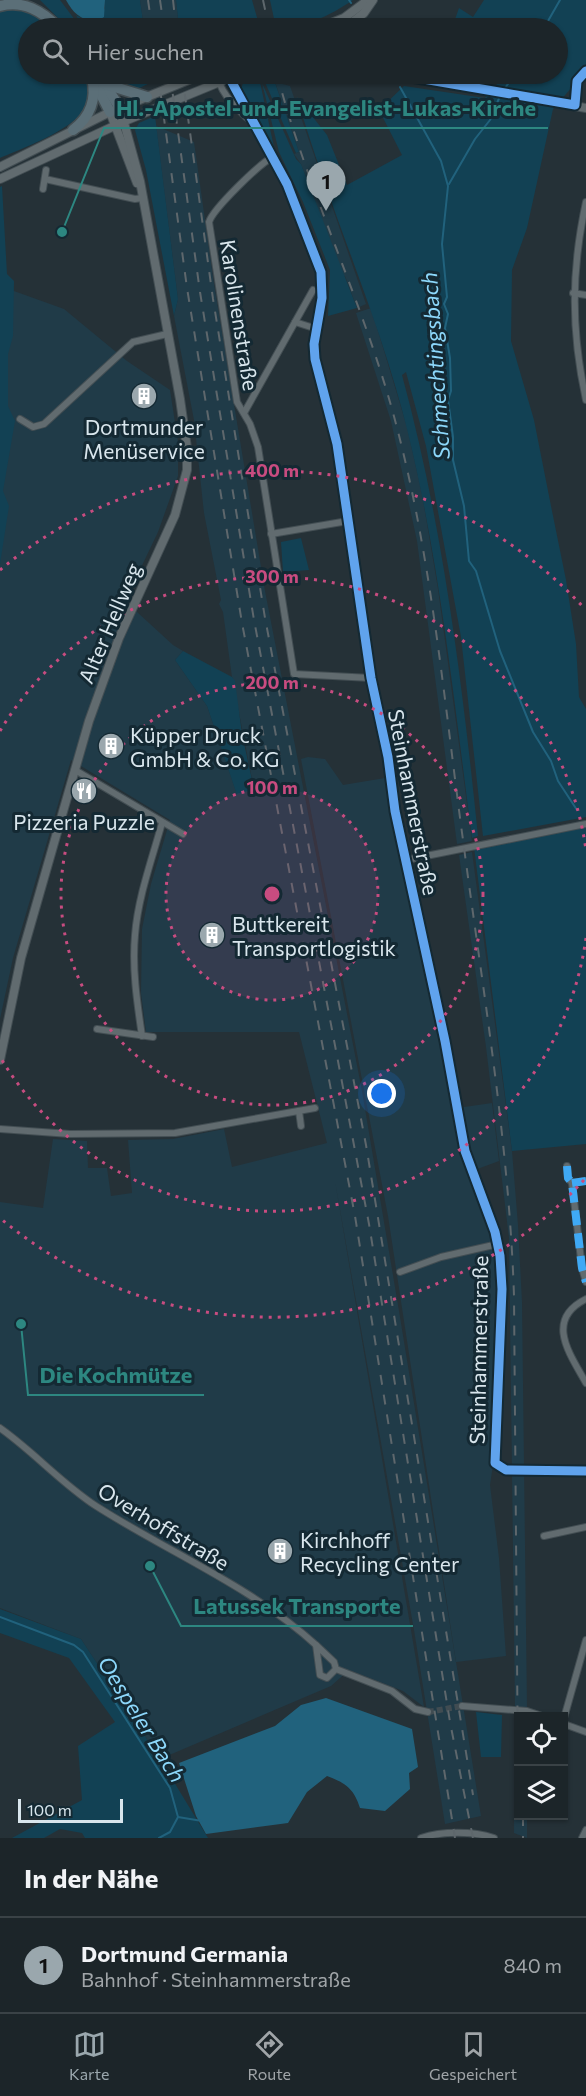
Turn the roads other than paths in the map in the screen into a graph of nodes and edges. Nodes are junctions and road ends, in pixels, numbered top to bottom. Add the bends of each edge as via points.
1 (35, 0) edge
2 (370, 0) edge
3 (0, 6) edge
4 (46, 18) edge
5 (54, 18) edge
6 (344, 18) edge
7 (358, 18) edge
8 (94, 84) edge
9 (99, 84) edge
10 (105, 84) joint
11 (179, 84) edge
12 (205, 84) edge
13 (222, 84) edge
14 (232, 84) edge
15 (456, 84) edge
16 (147, 97) junction
17 (586, 108) edge
18 (115, 110) junction
19 (125, 121) junction
20 (252, 123) junction
21 (115, 125) junction
22 (73, 130) junction
23 (273, 157) junction
24 (0, 167) edge
25 (46, 170) dead end
26 (45, 178) junction
27 (0, 179) edge
28 (43, 189) dead end
29 (142, 198) junction
30 (586, 201) edge
31 (313, 290) dead end
32 (573, 293) junction
33 (586, 296) edge
34 (296, 322) junction
35 (317, 328) junction
36 (167, 334) junction
37 (586, 400) edge
38 (244, 413) junction
39 (20, 419) dead end
40 (348, 521) junction
41 (271, 534) junction
42 (371, 678) junction
43 (75, 770) junction
44 (162, 823) junction
45 (586, 824) edge
46 (183, 834) dead end
47 (406, 860) junction
48 (97, 1029) dead end
49 (142, 1036) junction
50 (153, 1037) dead end
51 (0, 1060) edge
52 (315, 1108) dead end
53 (299, 1111) junction
54 (302, 1126) dead end
55 (0, 1128) edge
56 (567, 1166) dead end
57 (586, 1181) edge
58 (572, 1183) junction
59 (498, 1244) junction
60 (400, 1272) dead end
61 (586, 1281) edge
62 (586, 1299) edge
63 (586, 1383) edge
64 (0, 1428) edge
65 (586, 1471) edge
66 (586, 1527) edge
67 (544, 1536) dead end
68 (586, 1640) edge
69 (316, 1645) junction
70 (336, 1668) junction
71 (462, 1706) tunnel mouth
72 (428, 1712) tunnel mouth
73 (530, 1712) edge
74 (566, 1712) edge
75 (568, 1725) edge
76 (586, 1732) edge
77 (586, 1830) edge
78 (421, 1838) edge
79 (494, 1838) edge
80 (582, 1838) edge

1 - 5 highway
2 - 6 main road
2 - 7 main road
3 - 4 highway via 32,8
8 - 22 highway via 91,107
9 - 18 highway
10 - 16 highway
10 - 18 highway
11 - 16 main road
12 - 19 main road
13 - 20 street, Steinhammerstraße
14 - 20 street, Steinhammerstraße
15 - 17 street
16 - 18 main road
18 - 19 street, Alter Hellweg
18 - 21 street, Alter Hellweg
18 - 22 main road
19 - 21 main road
19 - 29 street, Alter Hellweg
20 - 23 street, Steinhammerstraße
21 - 27 main road
21 - 29 street, Alter Hellweg
22 - 24 main road
23 - 35 street, Steinhammerstraße via 321,272
23 - 38 street, Karolinenstraße via 211,217 211,246 237,402
25 - 26 street
26 - 28 street
26 - 29 street
29 - 36 street, Alter Hellweg
30 - 32 street
31 - 34 street
32 - 33 street
32 - 37 street via 576,355
34 - 35 street
34 - 38 street
35 - 40 street, Steinhammerstraße via 315,359 338,444
36 - 39 street via 133,342 44,424 33,427
36 - 43 street, Alter Hellweg via 186,432 186,478 170,527 108,666
38 - 41 street, Karolinenstraße via 258,447
40 - 41 street
40 - 42 street, Steinhammerstraße
41 - 42 street, Karolinenstraße via 294,674
42 - 47 street, Steinhammerstraße
43 - 44 street
43 - 51 street, Alter Hellweg via 21,958
44 - 46 street
44 - 49 street via 135,934 136,995
45 - 47 street
47 - 59 street, Steinhammerstraße via 465,1150
48 - 49 street
49 - 50 street
52 - 53 street
53 - 54 street
53 - 55 street via 175,1133 70,1134
56 - 58 street
57 - 58 street
58 - 61 street
59 - 60 street via 441,1257
59 - 65 street, Steinhammerstraße, bridge via 502,1290 494,1458 497,1466 511,1470
62 - 63 street via 566,1314 563,1327 568,1349
64 - 69 street, Overhoffstraße via 91,1502 204,1568 287,1621
66 - 67 street
68 - 74 street
69 - 70 street, Overhoffstraße
69 - 70 street, Overhoffstraße via 320,1675 327,1678
70 - 72 street, Overhoffstraße via 392,1691 415,1709
71 - 73 street
75 - 76 street
77 - 80 street
78 - 79 street via 442,1834

